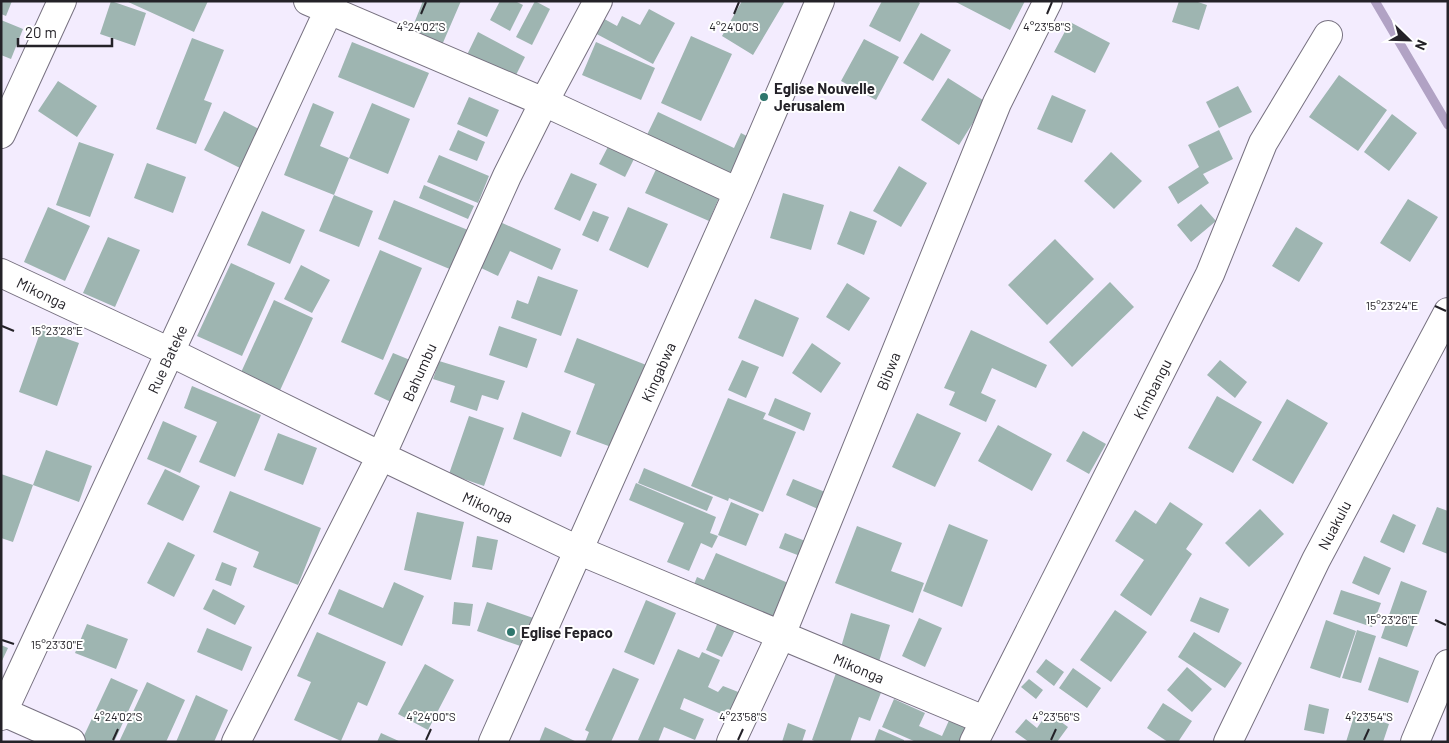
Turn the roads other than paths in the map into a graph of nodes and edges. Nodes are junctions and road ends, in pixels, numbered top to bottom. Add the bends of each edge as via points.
1 (62, 1) edge
2 (598, 1) edge
3 (820, 1) edge
4 (1048, 1) edge
5 (323, 4) edge
6 (1328, 35) dead end
7 (544, 102) junction
8 (1, 134) edge
9 (738, 192) junction
10 (1, 273) edge
11 (1448, 312) edge
12 (170, 352) junction
13 (381, 456) junction
14 (580, 551) junction
15 (780, 636) junction
16 (1448, 664) edge
17 (2, 713) edge
18 (979, 731) edge
19 (71, 742) edge
20 (236, 742) edge
21 (493, 742) edge
22 (731, 742) edge
23 (1228, 742) edge
24 (1415, 742) edge

1 - 8 street
2 - 7 street, Bahumbu
3 - 9 street, Kingabwa
4 - 15 street, Bibwa via 997,103
5 - 7 street
5 - 12 street, Rue Bateke
6 - 18 street, Kimbangu via 1263,143 1210,274
7 - 9 street
7 - 13 street, Bahumbu via 507,176
9 - 14 street, Kingabwa
10 - 12 street, Mikonga
11 - 23 street, Nuakulu via 1316,560
12 - 13 street, Mikonga
12 - 17 street, Rue Bateke
13 - 14 street, Mikonga
13 - 20 street, Bahumbu
14 - 15 street, Mikonga
14 - 21 street, Kingabwa
15 - 18 street, Mikonga
15 - 22 street, Bibwa
16 - 24 street
17 - 19 street

